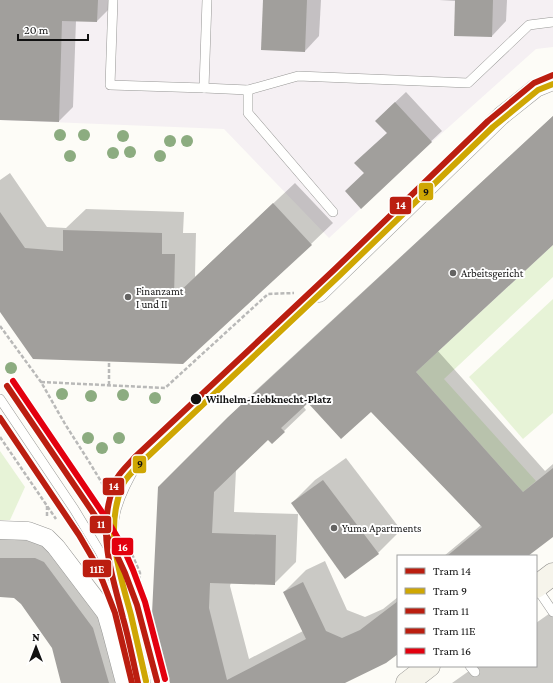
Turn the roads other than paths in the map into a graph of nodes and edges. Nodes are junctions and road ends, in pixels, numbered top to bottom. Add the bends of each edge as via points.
1 (114, 0) edge
2 (207, 0) edge
3 (553, 22) edge
4 (553, 81) edge
5 (204, 88) junction
6 (248, 90) junction
7 (333, 212) dead end
8 (319, 293) joint
9 (0, 399) edge
10 (0, 530) edge
11 (553, 574) edge
12 (537, 586) edge
13 (537, 588) edge
14 (123, 600) junction
15 (553, 612) edge
16 (112, 630) junction
17 (428, 667) edge
18 (125, 683) edge
19 (146, 683) edge
20 (407, 683) edge

1 - 5 lane via 110,85
2 - 5 lane
3 - 6 lane via 529,25 468,83 298,76
4 - 8 street via 536,88 501,116
5 - 6 lane
6 - 7 lane via 248,113
8 - 14 lane via 139,461 123,489 115,511 113,549
9 - 14 lane via 74,509 100,552
10 - 16 street via 28,531 46,538 56,547 106,613
11 - 12 main road
13 - 15 lane
14 - 16 lane
14 - 19 lane
16 - 18 street
17 - 20 main road

